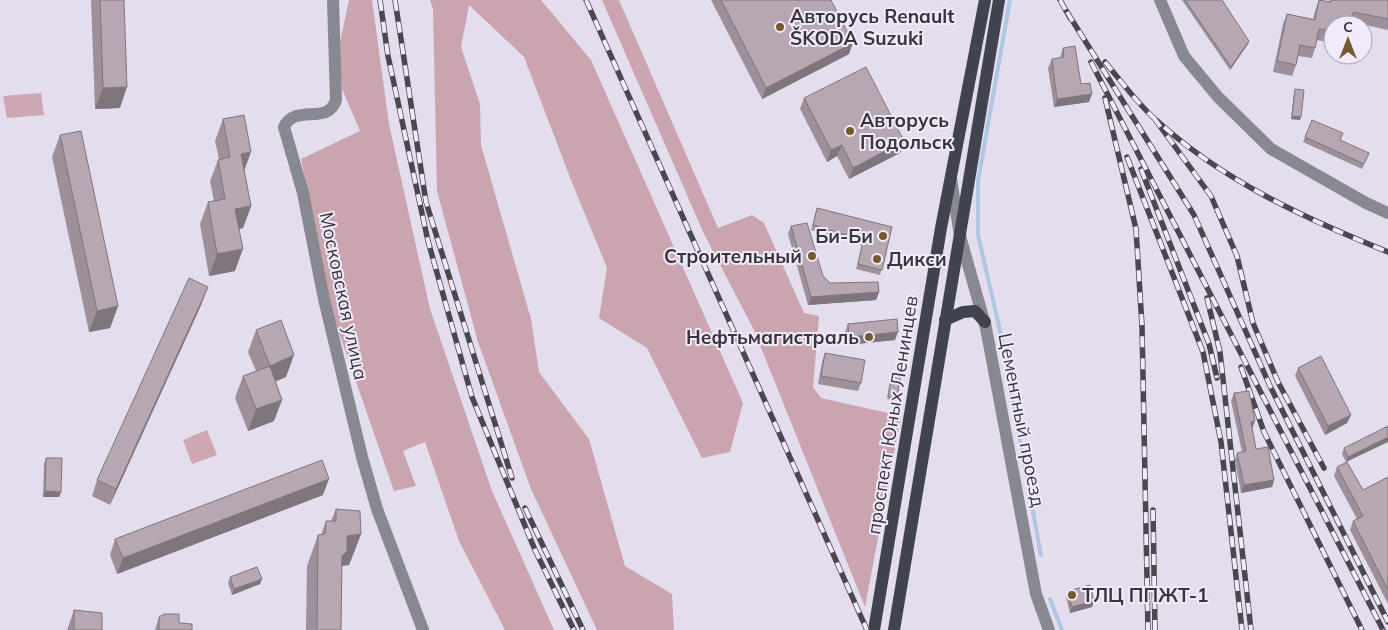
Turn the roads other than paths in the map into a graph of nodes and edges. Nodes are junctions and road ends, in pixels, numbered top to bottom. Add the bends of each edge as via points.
1 (334, 0) edge
2 (986, 0) edge
3 (999, 0) edge
4 (1160, 0) edge
5 (951, 177) junction
6 (1388, 213) edge
7 (941, 228) junction
8 (960, 236) junction
9 (946, 320) junction
10 (984, 322) junction
11 (423, 630) edge
12 (874, 630) edge
13 (894, 630) edge
14 (1049, 630) edge

1 - 11 street, Московская улица via 334,108 328,113 295,115 284,127 303,193 362,457
2 - 5 main road, проспект Юных Ленинцев
3 - 8 main road, проспект Юных Ленинцев
4 - 6 street via 1184,56 1218,97 1271,149
5 - 7 main road, проспект Юных Ленинцев
5 - 8 street, Цементный проезд
7 - 8 street
7 - 12 main road, проспект Юных Ленинцев
8 - 9 main road, проспект Юных Ленинцев
8 - 10 street, Цементный проезд
9 - 10 main road via 974,311
9 - 13 main road, проспект Юных Ленинцев
10 - 14 street, Цементный проезд via 1033,580 1039,608

